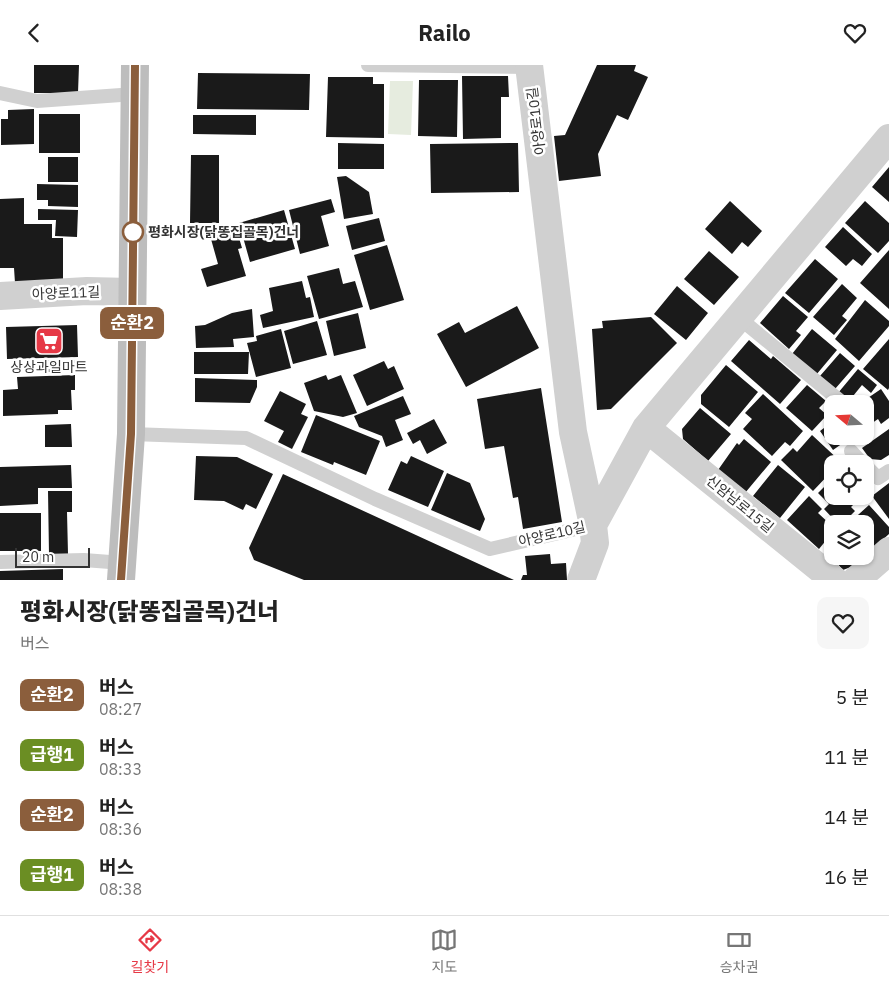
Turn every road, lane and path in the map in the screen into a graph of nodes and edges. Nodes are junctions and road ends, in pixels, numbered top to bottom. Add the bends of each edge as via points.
1 (135, 65) edge
2 (368, 65) edge
3 (436, 66) edge
4 (530, 66) edge
5 (0, 93) edge
6 (135, 94) junction
7 (889, 138) edge
8 (132, 292) junction
9 (0, 296) edge
10 (738, 317) junction
11 (833, 395) edge
12 (646, 428) junction
13 (131, 434) junction
14 (851, 451) dead end
15 (855, 455) edge
16 (889, 471) edge
17 (874, 474) edge
18 (593, 525) junction
19 (889, 551) edge
20 (0, 562) edge
21 (122, 572) edge
22 (581, 580) edge
23 (834, 580) edge
24 (856, 580) edge

1 - 6 main road
2 - 3 lane
3 - 4 lane
4 - 18 street, 아양로10길 via 573,432
5 - 6 lane via 37,101
6 - 8 main road
7 - 10 street
8 - 9 street, 아양로11길
8 - 13 main road
10 - 11 lane
10 - 12 street
12 - 18 street
12 - 23 street, 신암남로15길
13 - 18 lane, 아양로10길 via 246,439 490,549
13 - 21 main road
14 - 15 lane
16 - 17 lane via 878,478
18 - 22 street via 595,543
19 - 24 street
20 - 21 lane via 84,560

